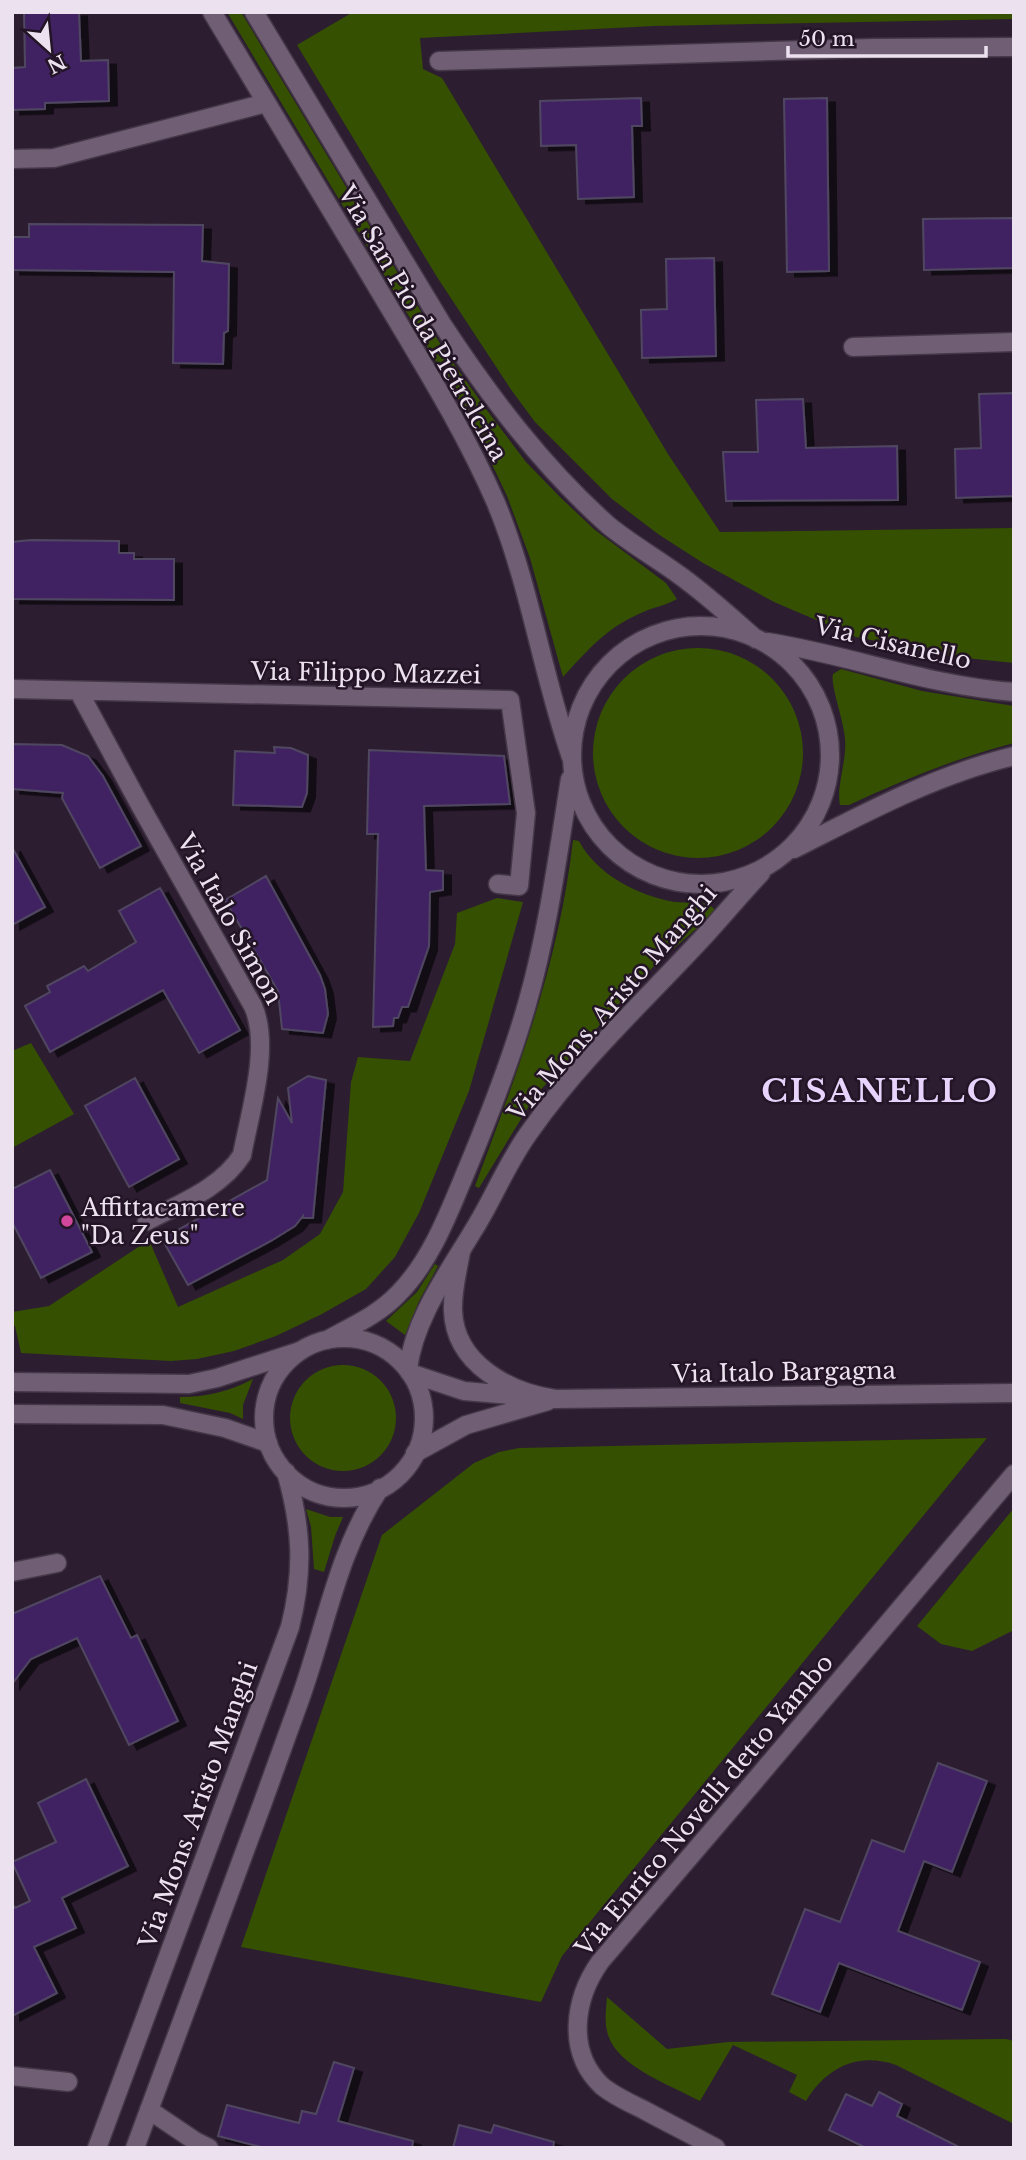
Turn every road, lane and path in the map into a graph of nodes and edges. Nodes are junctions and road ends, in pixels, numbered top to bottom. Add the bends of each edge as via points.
1 (212, 12) edge
2 (254, 12) edge
3 (1014, 47) edge
4 (439, 61) dead end
5 (266, 103) junction
6 (12, 159) edge
7 (1014, 342) edge
8 (853, 347) dead end
9 (759, 640) junction
10 (12, 689) edge
11 (79, 692) junction
12 (1014, 692) edge
13 (1014, 756) edge
14 (572, 763) junction
15 (777, 859) junction
16 (498, 884) dead end
17 (147, 1221) dead end
18 (461, 1251) junction
19 (327, 1340) junction
20 (300, 1351) junction
21 (409, 1371) junction
22 (12, 1382) edge
23 (1014, 1393) edge
24 (976, 1394) junction
25 (531, 1396) junction
26 (555, 1399) junction
27 (1014, 1400) edge
28 (12, 1414) edge
29 (268, 1443) junction
30 (415, 1453) junction
31 (286, 1472) junction
32 (1014, 1474) edge
33 (380, 1488) junction
34 (57, 1563) dead end
35 (12, 1572) edge
36 (12, 2076) edge
37 (68, 2082) dead end
38 (149, 2110) junction
39 (97, 2148) edge
40 (135, 2148) edge
41 (209, 2148) edge
42 (716, 2148) edge

1 - 5 main road, Via San Pio da Pietrelcina
2 - 9 main road, Via San Pio da Pietrelcina via 443,324 514,425 612,528 684,578
3 - 4 main road
5 - 6 main road via 54,158
5 - 14 main road, Via San Pio da Pietrelcina via 474,455 520,569
7 - 8 main road
9 - 12 main road, Via Cisanello via 954,684
9 - 14 main road, Via Mons. Aristo Manghi via 722,628 687,627 636,644 607,666 587,694 575,726
9 - 15 main road, Via Mons. Aristo Manghi via 785,657 810,686 822,710 830,747 829,774 817,812 803,834
10 - 11 main road, Via Filippo Mazzei
11 - 16 main road, Via Filippo Mazzei via 510,700 526,813 519,886
11 - 17 main road, Via Italo Simon via 253,1006 261,1034 242,1155 212,1186
13 - 15 main road via 916,789
14 - 15 main road, Via San Pio da Pietrelcina via 588,820 606,844 642,870 700,885 728,881
14 - 19 main road, Via Mons. Aristo Manghi via 551,896 527,1004 449,1211 417,1271 399,1293 366,1320
15 - 18 main road, Via Mons. Aristo Manghi via 542,1114 503,1172
18 - 21 main road, Via Mons. Aristo Manghi via 425,1315 411,1351
18 - 25 main road, Via Italo Bargagna via 453,1310 458,1336 475,1362 492,1376
19 - 20 main road
19 - 21 main road via 372,1343
20 - 22 main road via 189,1384
20 - 29 main road via 270,1386 264,1420
21 - 25 main road, Via Italo Bargagna via 464,1391
21 - 30 main road via 419,1389 424,1417
23 - 24 main road, Via Italo Bargagna
24 - 26 main road, Via Italo Bargagna
24 - 27 main road
25 - 26 main road, Via Italo Bargagna
26 - 30 main road, Via Italo Bargagna via 466,1425
28 - 29 main road via 163,1415 218,1426
29 - 31 main road
30 - 33 main road via 401,1474
31 - 33 main road via 311,1490 330,1496 351,1497
31 - 39 main road, Via Mons. Aristo Manghi via 301,1553 289,1627
32 - 42 main road, Via Enrico Novelli detto Yambo via 600,1962 584,1989 578,2038 595,2077 616,2096
33 - 38 main road via 343,1562 300,1702
34 - 35 main road
36 - 37 main road
38 - 40 main road
38 - 41 main road

